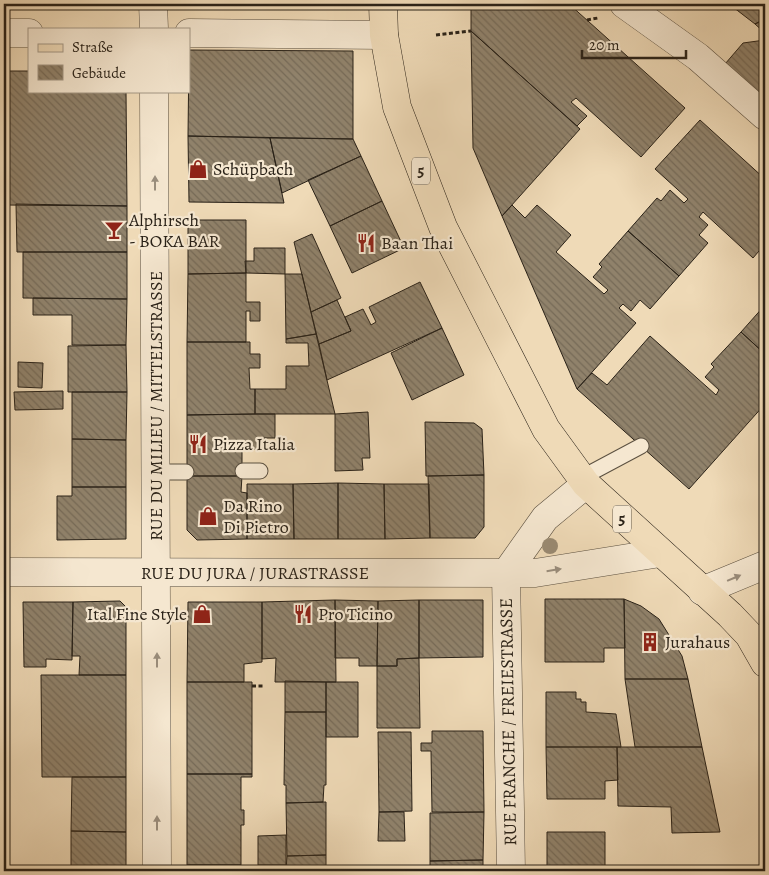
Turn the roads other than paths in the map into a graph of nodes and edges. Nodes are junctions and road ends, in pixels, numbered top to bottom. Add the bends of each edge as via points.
1 (152, 4) edge
2 (383, 4) edge
3 (624, 4) edge
4 (154, 28) edge
5 (4, 33) edge
6 (28, 33) edge
7 (190, 33) edge
8 (384, 35) junction
9 (154, 92) edge
10 (765, 116) edge
11 (641, 446) dead end
12 (243, 471) dead end
13 (260, 471) dead end
14 (156, 472) junction
15 (186, 472) dead end
16 (583, 481) junction
17 (660, 553) junction
18 (765, 565) edge
19 (4, 572) edge
20 (506, 573) junction
21 (157, 574) junction
22 (702, 591) junction
23 (765, 663) edge
24 (157, 871) edge
25 (510, 871) edge

1 - 4 street
2 - 8 main road, 5
3 - 10 street via 698,57
5 - 6 street
7 - 8 street
8 - 16 main road, 5 via 397,107 443,228 546,429
14 -> 9 street, RUE DU MILIEU / MITTELSTRASSE
11 - 16 lane
12 - 13 lane
14 - 15 lane
14 - 21 street, RUE DU MILIEU / MITTELSTRASSE
16 - 17 main road, 5
16 - 20 street via 545,518
20 -> 17 street, RUE DU JURA / JURASTRASSE via 551,571
17 - 22 main road, 5
22 -> 18 street
19 - 21 street, RUE DU JURA / JURASTRASSE
20 - 21 street, RUE DU JURA / JURASTRASSE
20 - 25 street, RUE FRANCHE / FREIESTRASSE
24 -> 21 street, RUE DU MILIEU / MITTELSTRASSE
22 - 23 main road, 5 via 749,635

